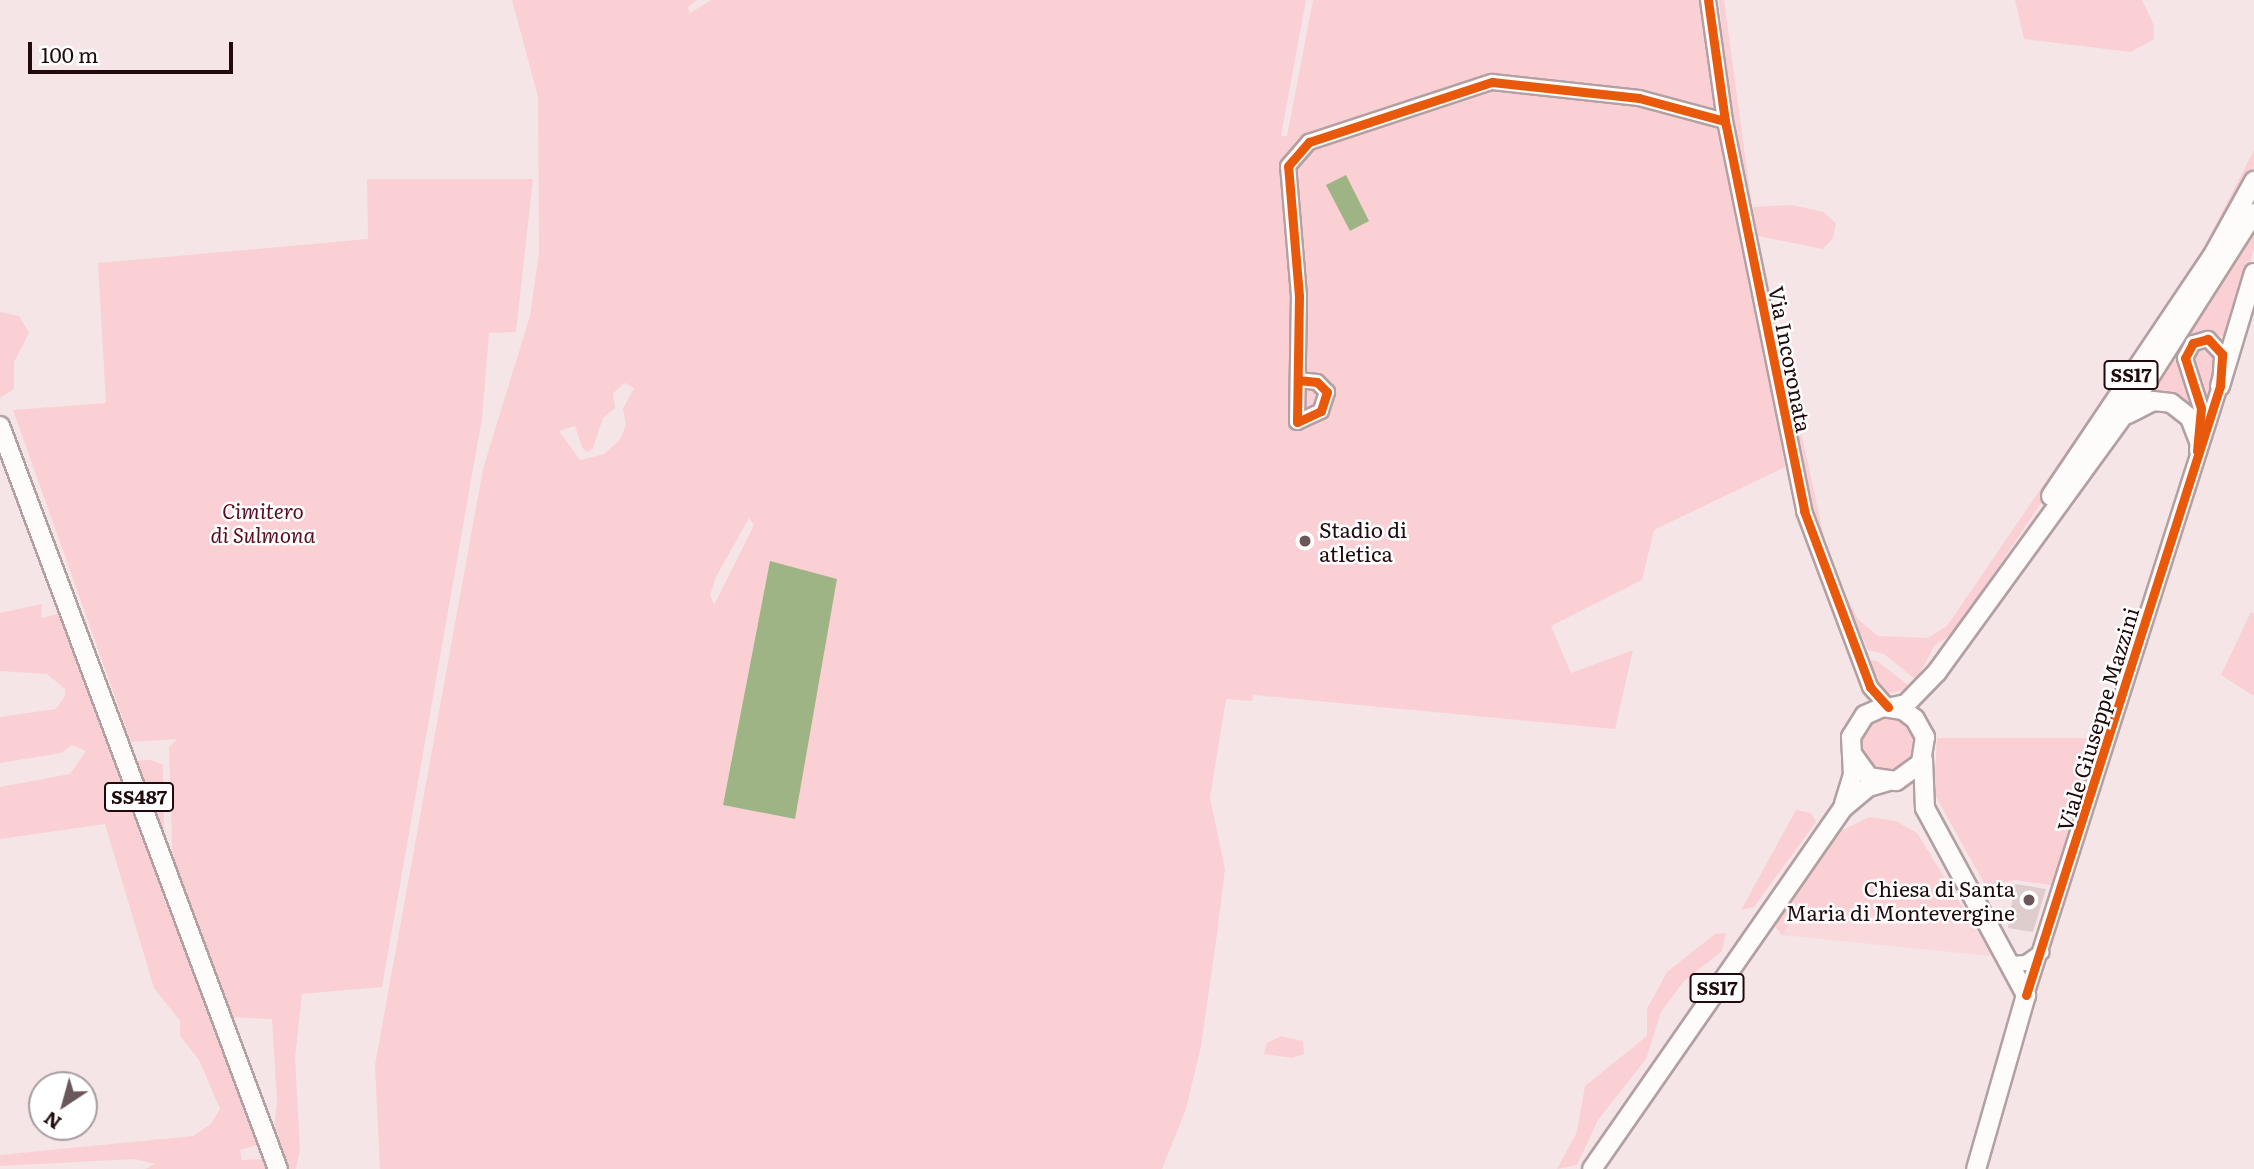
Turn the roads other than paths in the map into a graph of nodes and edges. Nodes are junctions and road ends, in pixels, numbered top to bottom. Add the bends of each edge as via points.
1 (1708, 0) edge
2 (1726, 121) junction
3 (2254, 181) edge
4 (2254, 213) edge
5 (2254, 273) edge
6 (1298, 380) dead end
7 (2220, 386) junction
8 (2119, 420) junction
9 (0, 426) edge
10 (2198, 446) junction
11 (2008, 569) junction
12 (1864, 669) junction
13 (1929, 683) junction
14 (1890, 707) junction
15 (1861, 718) junction
16 (1922, 727) junction
17 (1852, 754) junction
18 (1923, 759) junction
19 (1889, 782) junction
20 (1843, 808) junction
21 (1925, 808) junction
22 (2043, 951) junction
23 (2011, 964) junction
24 (2026, 995) junction
25 (278, 1169) edge
26 (1592, 1169) edge
27 (1976, 1169) edge

1 - 2 street, Via Incoronata
2 - 6 street via 1639,98 1492,82 1309,142 1288,166 1299,296
2 - 12 street, Via Incoronata via 1804,511
3 - 11 main road, SS17 via 2213,255 2081,449
4 - 8 main road, SS17 via 2212,286
5 - 7 main road
7 - 10 street, Viale Giuseppe Mazzini
7 - 10 street, Viale Giuseppe Mazzini via 2220,348 2211,339 2197,341 2186,358 2201,408
8 - 10 main road via 2147,403 2171,403 2189,418
8 - 11 main road, SS17
9 - 25 main road, SS487
10 - 22 street, Viale Giuseppe Mazzini
11 - 13 main road, SS17
12 - 14 street, Via Incoronata via 1874,693
12 - 15 street, Via Incoronata
13 - 14 main road, SS17 via 1906,704
13 - 16 main road, SS17
14 - 15 main road
14 - 16 main road via 1912,715
15 - 17 main road via 1852,737
16 - 18 main road
17 - 19 main road via 1865,773
17 - 20 main road, SS17 via 1853,775
18 - 19 main road via 1910,775
18 - 21 main road
19 - 20 main road, SS17 via 1868,787
19 - 21 main road
20 - 26 main road, SS17
21 - 23 main road
22 - 23 street via 2026,963
22 - 24 street, Viale Giuseppe Mazzini
23 - 24 main road
24 - 27 main road, Viale Giuseppe Mazzini

